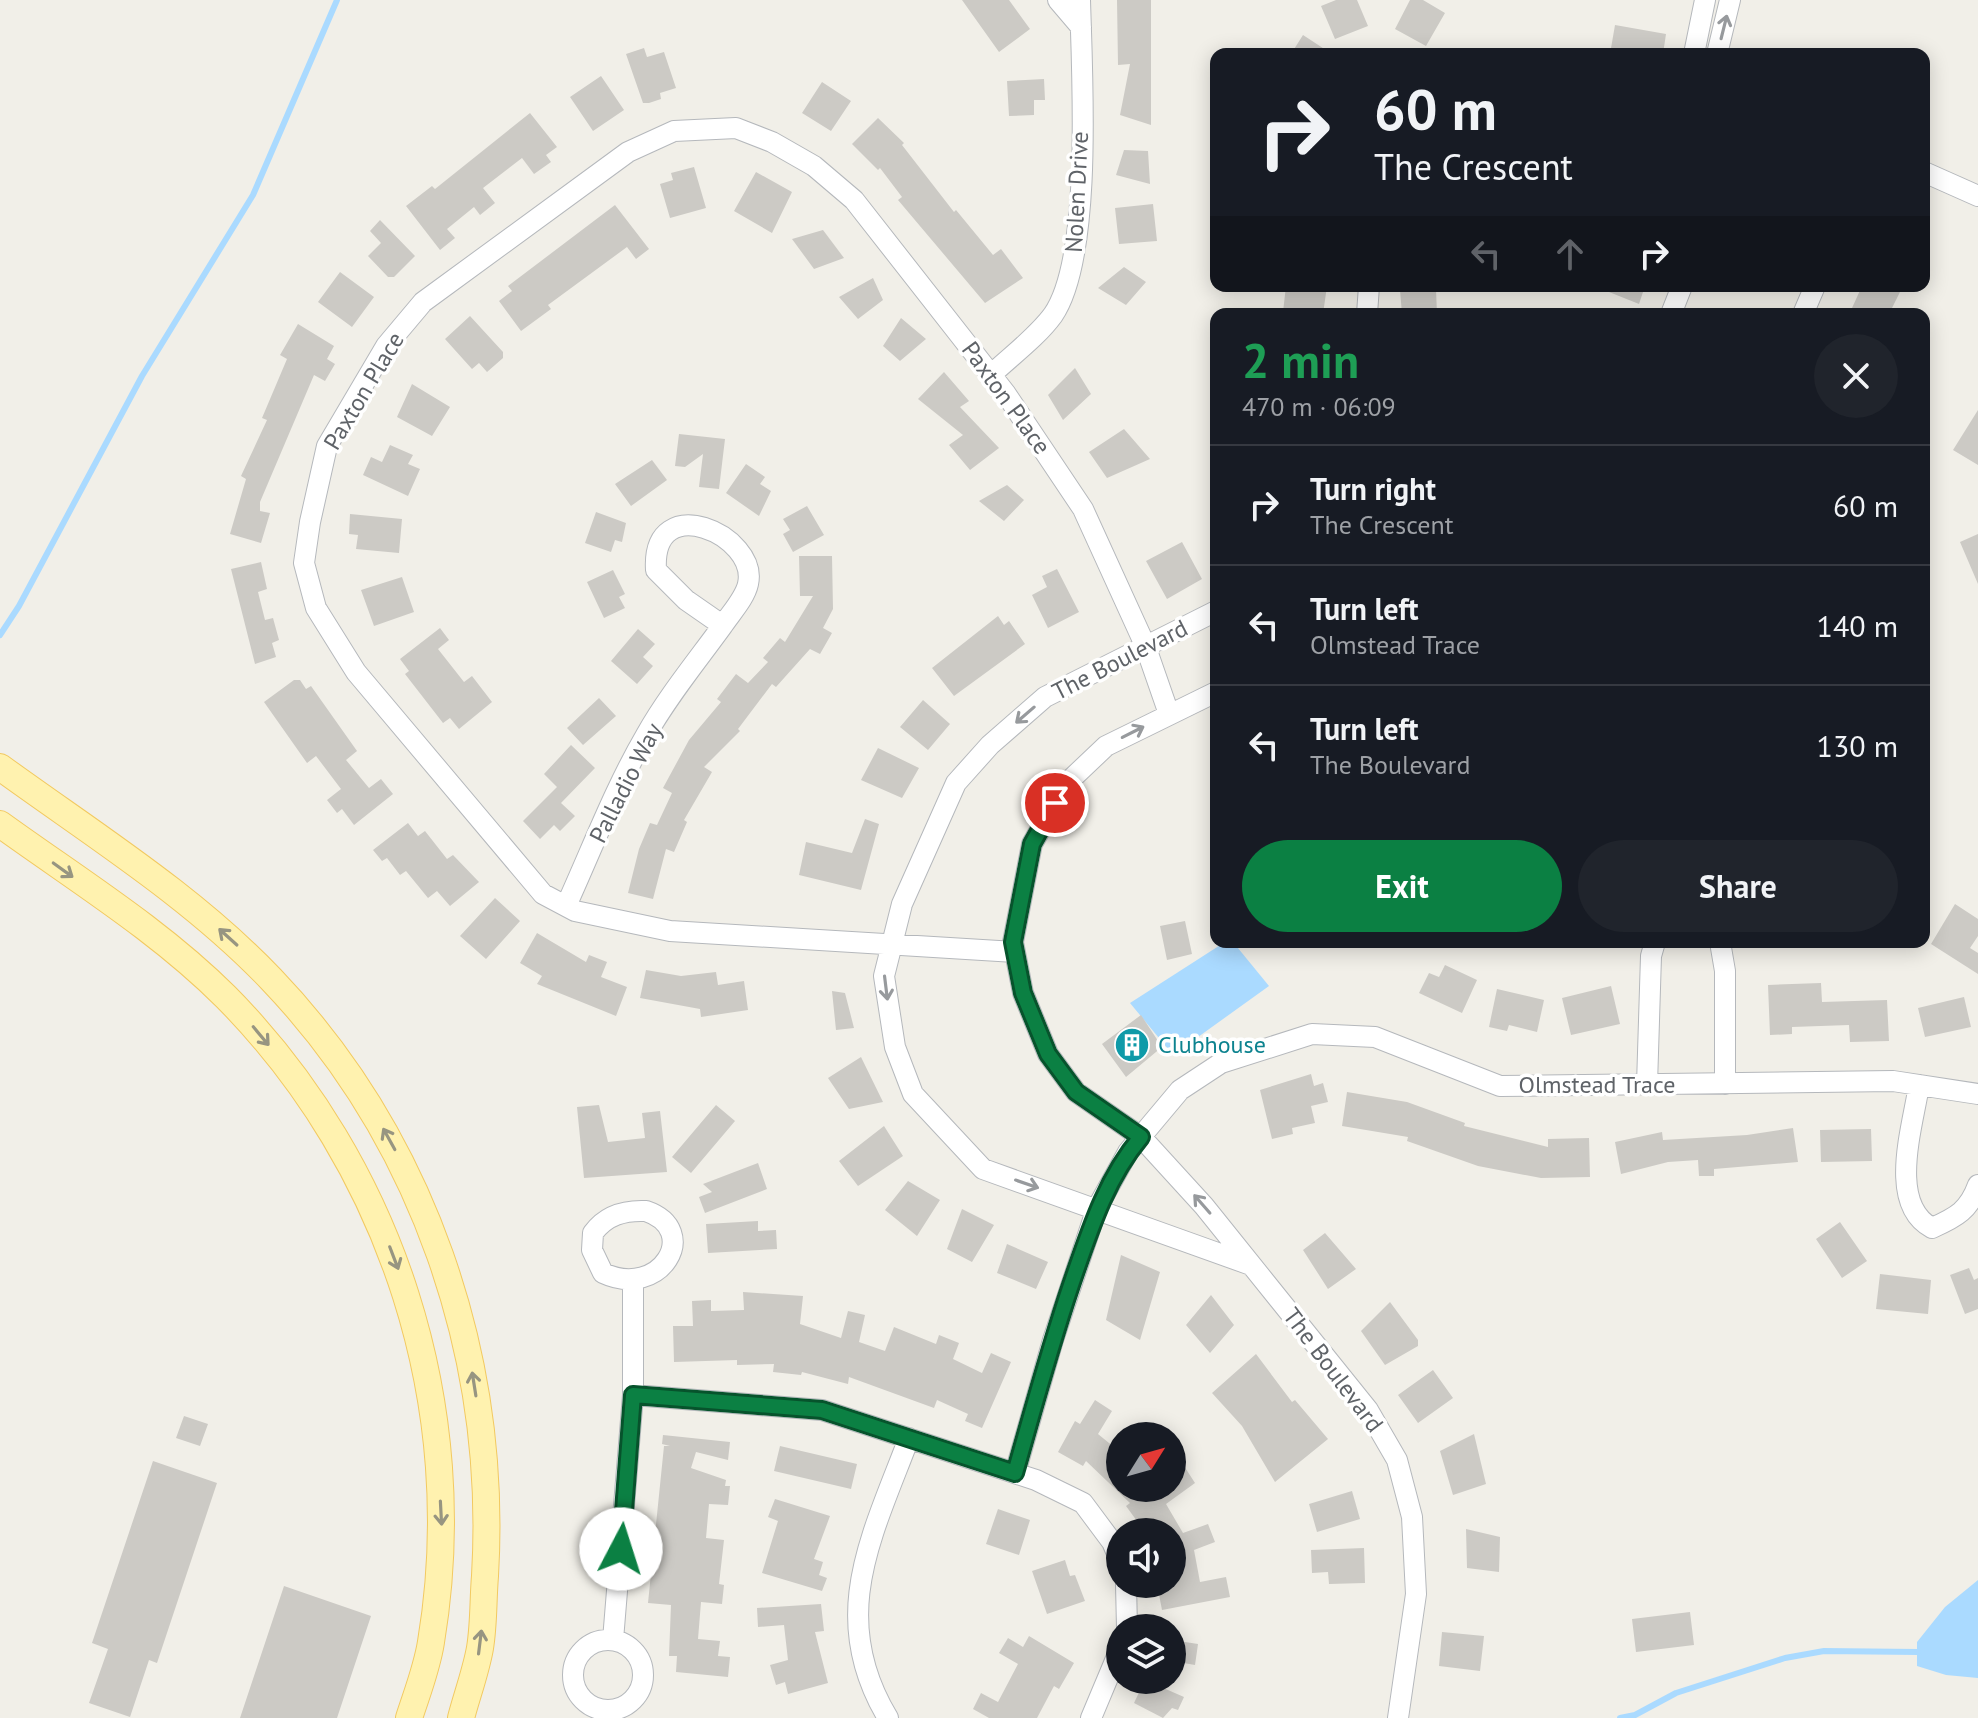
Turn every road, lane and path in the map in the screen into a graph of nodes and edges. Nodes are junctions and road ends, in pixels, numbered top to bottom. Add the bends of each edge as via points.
1 (1058, 0) edge
2 (1080, 0) edge
3 (1705, 0) edge
4 (1730, 0) edge
5 (1081, 27) junction
6 (1695, 48) edge
7 (1718, 48) edge
8 (1930, 175) edge
9 (1978, 196) edge
10 (991, 375) junction
11 (1210, 614) edge
12 (722, 625) junction
13 (1145, 645) junction
14 (1210, 695) edge
15 (1169, 714) junction
16 (0, 767) edge
17 (0, 824) edge
18 (566, 906) junction
19 (892, 942) junction
20 (1653, 948) edge
21 (1721, 948) edge
22 (1015, 952) junction
23 (1725, 1084) junction
24 (1647, 1085) junction
25 (1919, 1085) junction
26 (1978, 1094) edge
27 (1141, 1137) junction
28 (1978, 1185) edge
29 (1097, 1208) junction
30 (1252, 1265) junction
31 (633, 1280) dead end
32 (633, 1395) junction
33 (909, 1438) junction
34 (1015, 1473) junction
35 (1106, 1534) edge
36 (613, 1640) dead end
37 (1106, 1682) edge
38 (409, 1718) edge
39 (461, 1718) edge
40 (888, 1718) edge
41 (1091, 1718) edge
42 (1398, 1718) edge

1 - 5 street
2 - 5 street, Nolen Drive
3 - 6 street
7 -> 4 street
5 - 10 street, Nolen Drive via 1080,217 1071,274 1053,315
8 - 9 street
10 - 13 street, Paxton Place via 1083,509
10 - 18 street, Paxton Place via 854,200 814,166 736,128 674,131 628,152 423,302 386,346 327,446 304,563 316,608 356,672 420,752 543,894
11 - 13 street, The Boulevard
12 - 12 street, Palladio Way via 748,585 746,562 708,528 692,523 677,527 662,537 656,570
12 - 18 street, Palladio Way via 646,735
13 - 15 street, Paxton Place
13 -> 19 street, The Boulevard via 1045,697 956,783 902,904
14 - 15 street, The Boulevard
22 -> 15 street, The Boulevard via 1032,844 1067,783 1106,746
39 -> 16 main road via 480,1648 486,1461 457,1305 415,1192 353,1081 270,978 203,915
17 -> 38 main road via 160,938 225,997 310,1098 379,1220 412,1308 435,1413 442,1544 431,1645
18 - 19 street, Paxton Place via 670,931
19 - 22 street, Paxton Place
19 -> 29 street, The Boulevard via 884,976 895,1047 913,1094 983,1169
20 - 24 street
21 - 23 street
22 - 27 street, The Boulevard via 1023,993 1048,1054 1076,1092
23 - 24 street, Olmstead Trace
23 - 25 street, Olmstead Trace
24 - 27 street, Olmstead Trace via 1500,1086 1375,1037 1312,1034 1221,1063 1180,1090
25 - 26 street, Olmstead Trace
25 - 28 street via 1906,1181 1914,1214 1932,1228 1949,1221 1971,1205
27 - 29 street, Olmstead Trace
30 -> 27 street, The Boulevard
29 - 30 street, The Boulevard
29 - 34 street, Olmstead Trace
30 - 42 street, The Boulevard via 1368,1410 1397,1460 1412,1517 1416,1594
31 - 32 street
32 - 33 street via 822,1410
32 - 36 street
33 - 34 street
33 - 40 street via 862,1563 857,1613 861,1656
34 - 35 street via 1083,1503
37 - 41 street

